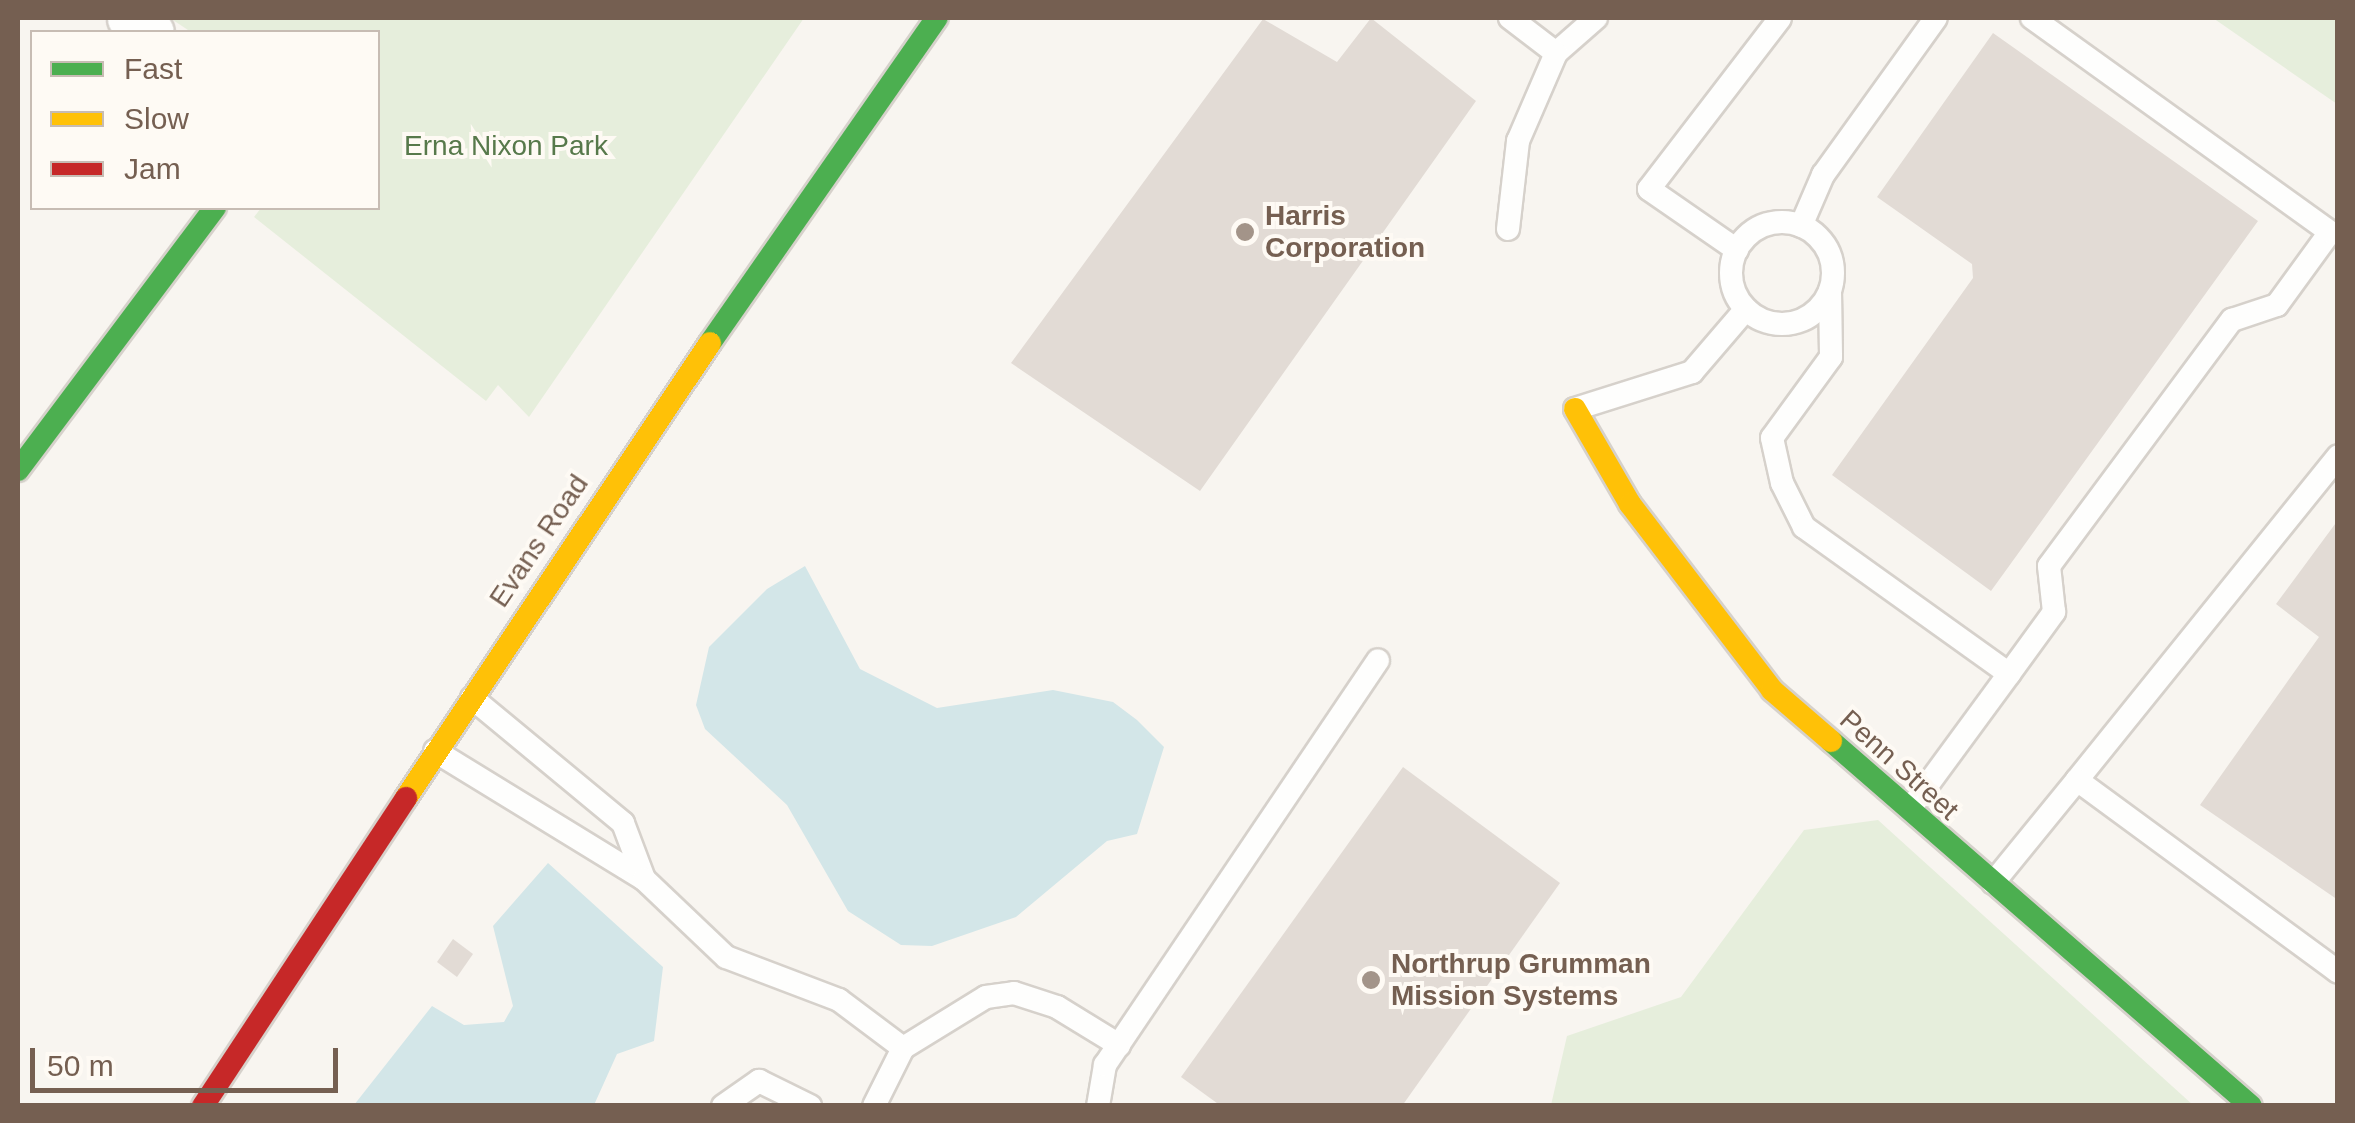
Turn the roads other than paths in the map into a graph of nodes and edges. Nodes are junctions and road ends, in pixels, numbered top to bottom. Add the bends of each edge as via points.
1 (938, 18) edge
2 (1510, 18) edge
3 (1596, 18) edge
4 (1780, 18) edge
5 (1936, 18) edge
6 (2032, 18) edge
7 (1556, 52) junction
8 (213, 210) edge
9 (1802, 226) junction
10 (1508, 229) dead end
11 (1738, 250) junction
12 (1830, 291) junction
13 (1746, 309) junction
14 (1575, 408) joint
15 (2338, 456) edge
16 (18, 470) edge
17 (1378, 660) dead end
18 (2009, 674) junction
19 (471, 697) junction
20 (436, 750) junction
21 (2077, 780) junction
22 (1907, 813) junction
23 (644, 879) junction
24 (1990, 887) junction
25 (2338, 972) edge
26 (1119, 1045) junction
27 (904, 1048) junction
28 (203, 1106) edge
29 (722, 1106) edge
30 (810, 1106) edge
31 (874, 1106) edge
32 (1098, 1106) edge
33 (2250, 1106) edge

1 - 19 street, Evans Road
2 - 7 lane
3 - 7 lane
4 - 11 lane via 1649,188
5 - 9 lane via 1823,175
6 - 18 lane via 2330,232 2277,305 2232,320 2048,566 2054,612
7 - 10 lane via 1518,141
8 - 16 street
9 - 11 lane via 1768,224
9 - 12 lane via 1827,248
11 - 13 lane via 1731,275
12 - 13 lane via 1818,310 1788,324
12 - 18 lane via 1831,357 1772,438 1782,483 1804,527
13 - 14 lane via 1692,372
14 - 22 street, Penn Street via 1630,504 1772,690
15 - 21 lane
17 - 26 lane
18 - 22 lane
19 - 20 street, Evans Road
19 - 23 lane via 623,823
20 - 23 lane
20 - 28 street, Evans Road
21 - 24 lane
21 - 25 lane
22 - 24 street, Penn Street
23 - 27 lane via 726,957 839,1000
24 - 33 street, Penn Street
26 - 27 lane via 1058,1007 1014,994 957,1012
26 - 32 lane
27 - 31 lane
29 - 30 lane via 759,1081

